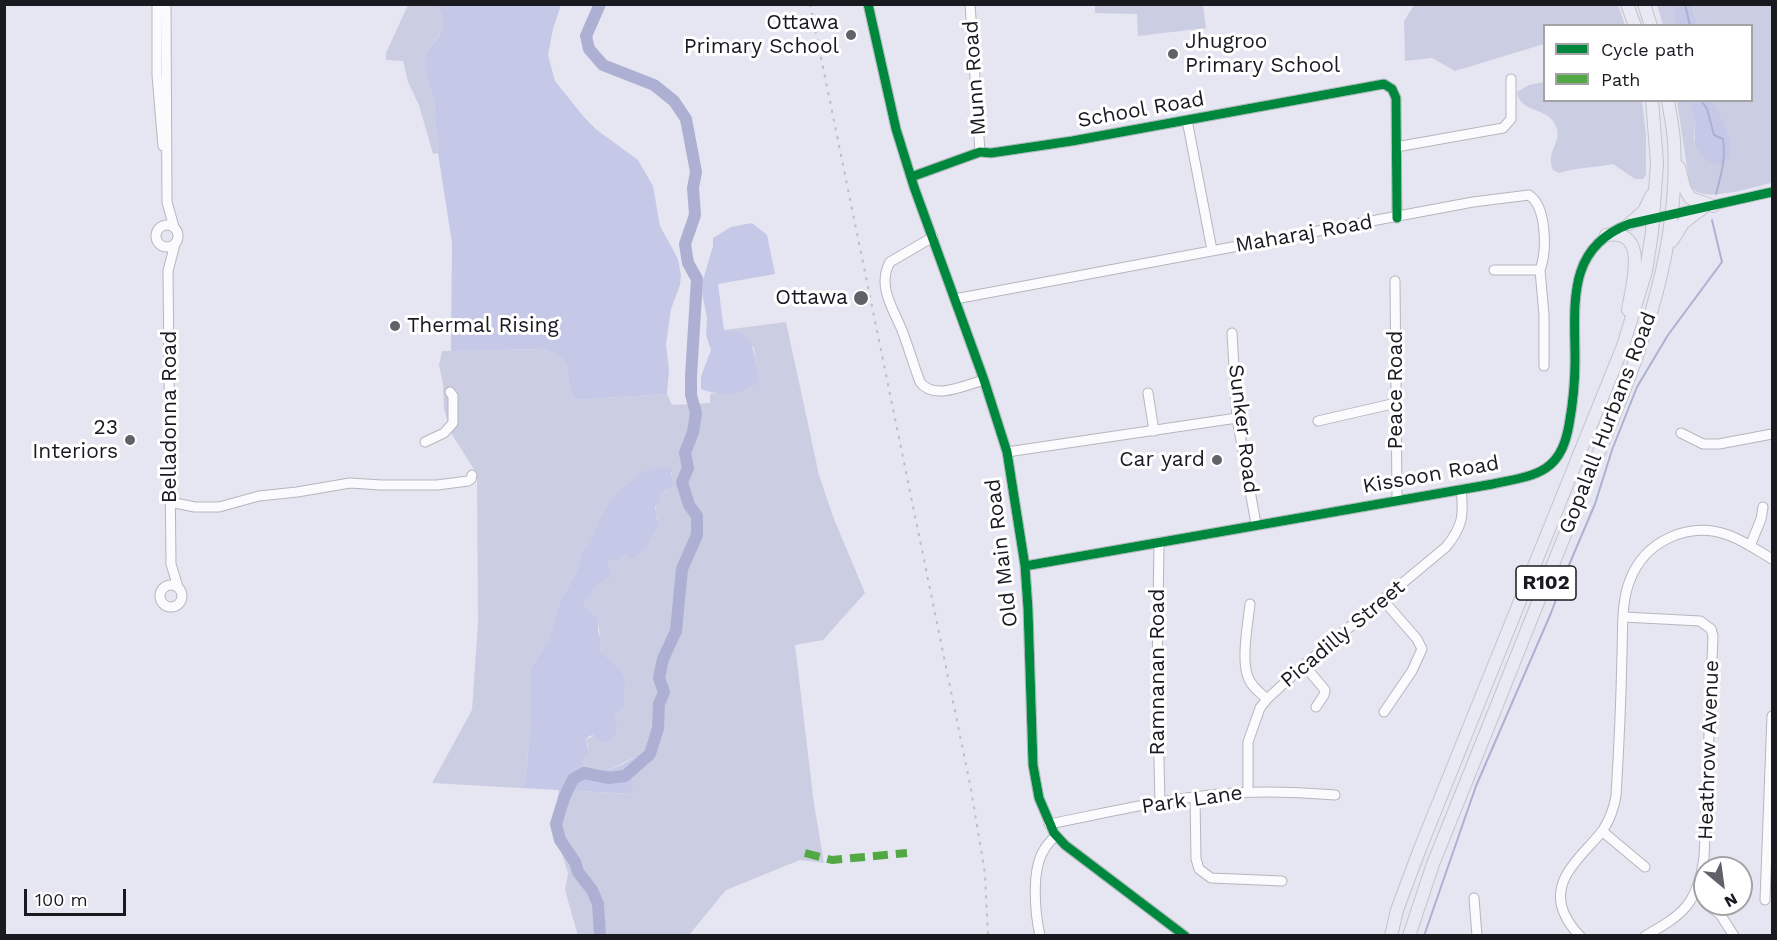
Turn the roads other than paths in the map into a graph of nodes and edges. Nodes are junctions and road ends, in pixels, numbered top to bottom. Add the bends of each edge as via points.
1 (157, 4) edge
2 (166, 4) edge
3 (868, 4) edge
4 (970, 4) edge
5 (1628, 4) edge
6 (1644, 4) edge
7 (1634, 24) edge
8 (1650, 24) edge
9 (1511, 79) dead end
10 (1653, 102) edge
11 (1668, 102) edge
12 (1187, 120) junction
13 (1674, 139) junction
14 (1395, 147) junction
15 (980, 152) junction
16 (166, 154) junction
17 (916, 176) junction
18 (1654, 188) junction
19 (1773, 192) edge
20 (167, 202) junction
21 (1708, 207) junction
22 (1671, 214) junction
23 (1397, 218) junction
24 (1653, 219) junction
25 (1629, 224) junction
26 (174, 227) junction
27 (160, 228) junction
28 (1606, 236) junction
29 (933, 237) junction
30 (175, 244) junction
31 (162, 246) junction
32 (1212, 250) junction
33 (1665, 262) junction
34 (1494, 270) dead end
35 (1540, 270) junction
36 (168, 271) junction
37 (1395, 281) dead end
38 (955, 299) junction
39 (1232, 333) dead end
40 (1623, 346) junction
41 (1544, 366) dead end
42 (984, 380) junction
43 (450, 392) dead end
44 (1148, 393) dead end
45 (1396, 404) junction
46 (1237, 418) junction
47 (1318, 421) dead end
48 (1154, 431) junction
49 (1681, 433) dead end
50 (1773, 434) edge
51 (425, 442) dead end
52 (1007, 452) junction
53 (472, 475) dead end
54 (1461, 489) junction
55 (1397, 499) junction
56 (170, 502) junction
57 (1763, 507) dead end
58 (1256, 524) junction
59 (1159, 542) junction
60 (1750, 546) junction
61 (1773, 559) edge
62 (171, 564) junction
63 (1024, 566) junction
64 (178, 587) junction
65 (164, 588) junction
66 (1383, 600) junction
67 (1250, 604) dead end
68 (1624, 617) junction
69 (1304, 665) junction
70 (1267, 699) junction
71 (1316, 707) dead end
72 (1384, 712) dead end
73 (1773, 716) edge
74 (1248, 792) junction
75 (1335, 795) dead end
76 (1195, 797) junction
77 (1160, 802) junction
78 (1049, 824) junction
79 (1602, 831) junction
80 (1056, 835) junction
81 (1704, 856) edge
82 (1645, 867) dead end
83 (1282, 881) dead end
84 (1693, 897) edge
85 (1474, 898) dead end
86 (1765, 900) dead end
87 (1721, 916) edge
88 (1040, 936) edge
89 (1185, 936) edge
90 (1391, 936) edge
91 (1409, 936) edge
92 (1477, 936) edge
93 (1580, 936) edge
94 (1645, 936) edge
95 (1734, 936) edge

1 - 16 street, Belladonna Road via 159,118
2 - 16 street, Belladonna Road
3 - 17 street, Old Main Road via 907,165
4 - 15 street, Munn Road
5 - 7 main road
6 - 8 main road
9 - 14 street via 1511,119 1503,128
10 - 18 main road, Gopalall Hurbans Road / R102
11 - 13 main road, Gopalall Hurbans Road / R102
12 - 14 street, School Road via 1380,84 1394,92
12 - 15 street, School Road via 1072,141
12 - 32 street, School Road
13 - 21 main road via 1683,187 1687,195
13 - 22 main road, Gopalall Hurbans Road / R102
14 - 23 street
15 - 17 street, School Road
16 - 20 street, Belladonna Road
17 - 29 street, Old Main Road
18 - 24 main road, Gopalall Hurbans Road / R102
18 - 25 main road via 1644,211
19 - 21 street, Kissoon Road
20 - 26 street, Belladonna Road
20 - 27 street, Belladonna Road
21 - 22 street, Kissoon Road
21 - 33 main road via 1678,228
22 - 24 street, Kissoon Road
22 - 33 main road, Gopalall Hurbans Road / R102
23 - 32 street, Maharaj Road
23 - 35 street, Maharaj Road via 1529,195 1539,206 1543,228 1545,251
24 - 25 street, Kissoon Road
24 - 40 main road, Gopalall Hurbans Road / R102 via 1646,271
25 - 28 street, Kissoon Road
26 - 27 street
26 - 30 street, Belladonna Road via 178,233
27 - 31 street, Belladonna Road via 157,237
28 - 40 main road via 1621,234 1634,249
28 - 54 street, Kissoon Road via 1584,262 1577,282 1574,388 1563,447 1545,469 1529,476
29 - 38 street, Old Main Road
29 - 42 street via 890,262 885,283 890,304 925,388 940,392
30 - 31 street
30 - 36 street, Belladonna Road
31 - 36 street, Belladonna Road
32 - 38 street, Maharaj Road
33 - 91 main road, Gopalall Hurbans Road / R102 via 1641,344 1433,864
34 - 35 street
35 - 41 street
36 - 56 street, Belladonna Road
37 - 45 street, Peace Road
38 - 42 street, Old Main Road
39 - 46 street, Sunker Road
40 - 90 main road, Gopalall Hurbans Road / R102 via 1421,846
42 - 52 street, Old Main Road
43 - 51 street via 453,423 444,433
44 - 48 street
45 - 47 street
45 - 55 street, Peace Road
46 - 48 street
46 - 58 street, Sunker Road
48 - 52 street
49 - 50 street via 1703,444
52 - 63 street, Old Main Road
53 - 56 street via 468,481 437,485 350,483 259,496 219,507
54 - 55 street, Kissoon Road
54 - 66 street, Picadilly Street via 1463,513 1455,535
55 - 58 street, Kissoon Road
56 - 62 street, Belladonna Road
57 - 60 street
58 - 59 street, Kissoon Road
59 - 63 street, Kissoon Road
59 - 77 street, Ramnanan Road
60 - 61 street
60 - 68 street via 1729,535 1697,530 1664,540 1638,564 1629,581
62 - 64 street, Belladonna Road
62 - 65 street, Belladonna Road
63 - 78 street, Old Main Road via 1033,765
64 - 65 street
64 - 65 street via 182,600 174,606 166,606 162,601
66 - 69 street, Picadilly Street
66 - 72 street via 1422,649
67 - 70 street via 1246,669 1250,681
68 - 79 street via 1616,796
68 - 81 street, Heathrow Avenue via 1700,621 1711,629
69 - 70 street, Picadilly Street
69 - 71 street via 1325,690
70 - 74 street, Picadilly Street via 1248,742
73 - 86 street
74 - 75 street, Park Lane
74 - 76 street, Park Lane
76 - 77 street, Park Lane
76 - 83 street via 1196,859 1204,874 1219,879
77 - 78 street, Park Lane
78 - 80 street, Old Main Road
79 - 82 street
79 - 93 street via 1570,868 1560,894 1568,921
80 - 88 street via 1043,850 1036,875
80 - 89 street, Old Main Road
84 - 94 street, Heathrow Avenue via 1677,916
85 - 92 street
87 - 95 street

